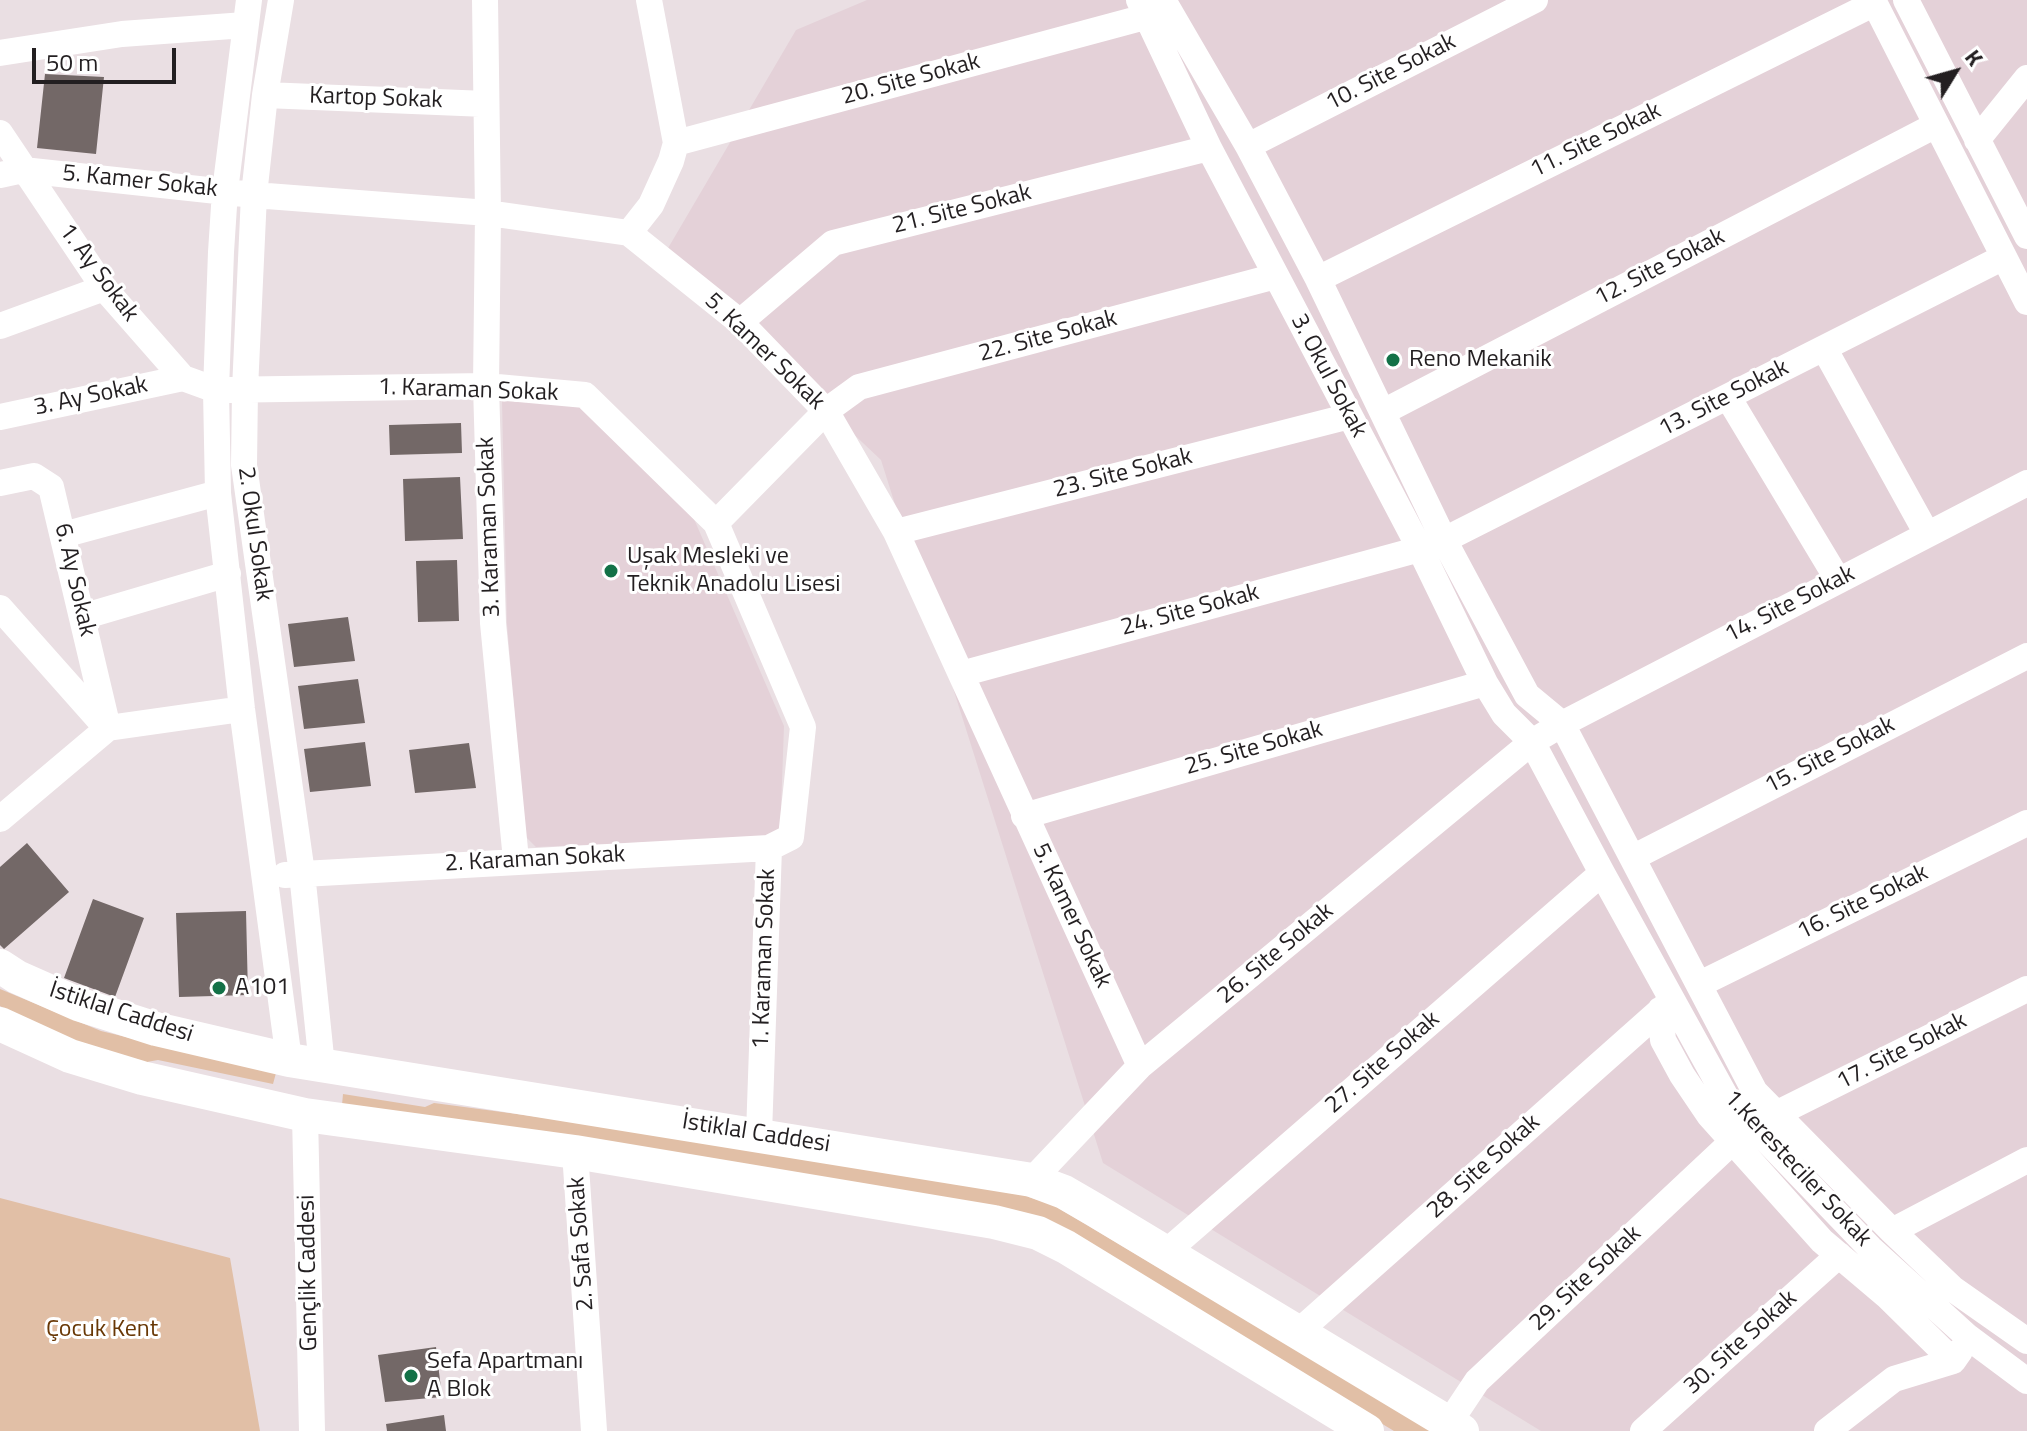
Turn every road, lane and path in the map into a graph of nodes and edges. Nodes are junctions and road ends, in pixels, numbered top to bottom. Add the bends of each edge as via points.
1 (281, 0) edge
2 (485, 0) edge
3 (649, 0) edge
4 (1535, 0) edge
5 (1906, 0) edge
6 (1874, 1) edge
7 (1161, 5) edge
8 (247, 13) edge
9 (0, 53) edge
10 (2027, 78) edge
11 (265, 95) junction
12 (486, 104) junction
13 (1936, 125) junction
14 (0, 133) edge
15 (1977, 140) junction
16 (676, 143) junction
17 (1248, 146) junction
18 (1209, 148) junction
19 (12, 172) edge
20 (225, 191) junction
21 (254, 195) junction
22 (488, 213) junction
23 (629, 233) junction
24 (2027, 236) edge
25 (2004, 257) junction
26 (1276, 276) junction
27 (1318, 279) junction
28 (104, 288) junction
29 (2027, 302) edge
30 (740, 322) junction
31 (0, 326) edge
32 (1824, 348) junction
33 (183, 378) junction
34 (486, 386) junction
35 (245, 389) junction
36 (216, 390) junction
37 (1728, 397) junction
38 (826, 411) junction
39 (1383, 412) junction
40 (1350, 416) junction
41 (0, 417) edge
42 (2024, 481) edge
43 (0, 483) edge
44 (218, 493) junction
45 (716, 523) junction
46 (896, 532) junction
47 (1927, 534) junction
48 (63, 535) junction
49 (1432, 544) junction
50 (228, 574) junction
51 (1838, 580) junction
52 (0, 608) edge
53 (82, 617) junction
54 (2027, 656) edge
55 (961, 674) junction
56 (1485, 683) junction
57 (242, 709) junction
58 (1562, 724) junction
59 (108, 728) junction
60 (1532, 742) junction
61 (1024, 816) junction
62 (0, 819) edge
63 (2027, 823) edge
64 (769, 848) junction
65 (1634, 857) junction
66 (516, 860) junction
67 (302, 873) junction
68 (1602, 873) junction
69 (266, 877) junction
70 (0, 966) edge
71 (1700, 984) junction
72 (2027, 989) edge
73 (1666, 1005) junction
74 (0, 1024) edge
75 (289, 1060) junction
76 (322, 1066) junction
77 (1140, 1066) junction
78 (1776, 1114) junction
79 (305, 1115) junction
80 (759, 1134) junction
81 (1732, 1142) junction
82 (575, 1152) junction
83 (2027, 1160) edge
84 (1032, 1180) junction
85 (1892, 1231) junction
86 (1165, 1253) junction
87 (1839, 1255) junction
88 (1297, 1333) junction
89 (1968, 1337) junction
90 (2027, 1341) edge
91 (1953, 1361) junction
92 (2027, 1381) edge
93 (1456, 1427) edge
94 (312, 1431) edge
95 (594, 1431) edge
96 (1367, 1431) edge
97 (1643, 1431) edge
98 (1827, 1431) edge

1 - 11 street, 2. Okul Sokak
2 - 12 street, 3. Karaman Sokak
3 - 16 street
4 - 17 street, 10. Site Sokak
5 - 15 street
6 - 13 street
6 - 27 street, 11. Site Sokak
7 - 16 street, 20. Site Sokak
7 - 17 street, 3. Okul Sokak
7 - 18 street, 3. Okul Sokak
8 - 9 street
8 - 20 street, 2. Okul Sokak
10 - 15 street
11 - 12 street, Kartop Sokak
11 - 21 street, 2. Okul Sokak
12 - 22 street, 3. Karaman Sokak
13 - 25 street
13 - 39 street, 12. Site Sokak
14 - 19 street, 1. Ay Sokak
15 - 24 street
16 - 23 street via 651,205
17 - 27 street, 3. Okul Sokak
18 - 26 street, 3. Okul Sokak
18 - 30 street, 21. Site Sokak via 833,243
19 - 20 street, 5. Kamer Sokak
19 - 28 street, 1. Ay Sokak
20 - 21 street, 5. Kamer Sokak
20 - 36 street, 2. Okul Sokak
21 - 22 street, 5. Kamer Sokak
21 - 35 street, 2. Okul Sokak
22 - 23 street, 5. Kamer Sokak
22 - 34 street, 3. Karaman Sokak
23 - 30 street, 5. Kamer Sokak
25 - 29 street
25 - 32 street, 13. Site Sokak
26 - 38 street, 22. Site Sokak via 859,387
26 - 40 street, 3. Okul Sokak
27 - 39 street, 3. Okul Sokak
28 - 31 street
28 - 33 street, 1. Ay Sokak
30 - 38 street, 5. Kamer Sokak
32 - 37 street, 13. Site Sokak
32 - 47 street
33 - 36 street, 1. Ay Sokak
33 - 41 street, 3. Ay Sokak
34 - 35 street, 1. Karaman Sokak
34 - 45 street, 1. Karaman Sokak via 585,395
34 - 66 street, 3. Karaman Sokak via 493,623
35 - 36 street, 1. Karaman Sokak
35 - 67 street, 2. Okul Sokak via 244,465
36 - 44 street, 2. Okul Sokak
37 - 49 street, 13. Site Sokak
37 - 51 street
38 - 45 street, 22. Site Sokak
38 - 46 street, 5. Kamer Sokak
39 - 49 street, 3. Okul Sokak
40 - 46 street, 23. Site Sokak
40 - 49 street, 3. Okul Sokak
42 - 47 street, 14. Site Sokak
43 - 48 street, 6. Ay Sokak via 34,476 51,487
44 - 48 street
44 - 50 street, 2. Okul Sokak
45 - 64 street, 1. Karaman Sokak via 803,727 791,837
46 - 55 street, 5. Kamer Sokak
47 - 51 street, 14. Site Sokak
48 - 53 street, 6. Ay Sokak
49 - 55 street, 24. Site Sokak
49 - 56 street, 3. Okul Sokak
49 - 58 street, 3. Okul Sokak via 1527,695
50 - 53 street
50 - 57 street, 2. Okul Sokak
51 - 58 street, 14. Site Sokak
52 - 59 street
53 - 59 street, 6. Ay Sokak
54 - 65 street, 15. Site Sokak
55 - 61 street, 5. Kamer Sokak
56 - 60 street, 3. Okul Sokak via 1504,714
56 - 61 street, 25. Site Sokak
57 - 59 street
57 - 69 street, 2. Okul Sokak
58 - 60 street, 14. Site Sokak
58 - 65 street, 1.Keresteciler Sokak
59 - 62 street
60 - 68 street, 1.Keresteciler Sokak
60 - 77 street, 26. Site Sokak
61 - 77 street, 5. Kamer Sokak
63 - 71 street, 16. Site Sokak
64 - 66 street, 2. Karaman Sokak
64 - 80 street, 1. Karaman Sokak
65 - 71 street, 1.Keresteciler Sokak
66 - 67 street, 2. Karaman Sokak
67 - 69 street, 2. Karaman Sokak
67 - 76 street, 2. Okul Sokak
68 - 73 street, 1.Keresteciler Sokak
68 - 86 street, 27. Site Sokak
69 - 75 street, 2. Okul Sokak
70 - 75 main road, İstiklal Caddesi via 78,1004 156,1029
71 - 78 street, 1.Keresteciler Sokak via 1755,1092
72 - 78 street, 17. Site Sokak
73 - 81 street via 1663,1040
73 - 88 street, 28. Site Sokak
73 - 89 street, 1.Keresteciler Sokak via 1727,1099 1870,1248
74 - 79 main road, İstiklal Caddesi via 70,1056 142,1078
75 - 76 main road, İstiklal Caddesi
75 - 79 main road
76 - 79 main road
76 - 80 main road, İstiklal Caddesi
77 - 84 street, 26. Site Sokak
78 - 85 street, 1.Keresteciler Sokak
79 - 82 main road, İstiklal Caddesi
79 - 94 street, Gençlik Caddesi
80 - 84 main road, İstiklal Caddesi
81 - 87 street
81 - 93 street, 29. Site Sokak via 1477,1381
82 - 95 street, 2. Safa Sokak
82 - 96 main road, İstiklal Caddesi via 1038,1233
83 - 85 street
84 - 86 main road, İstiklal Caddesi via 1064,1192
85 - 90 street, 1.Keresteciler Sokak via 1953,1289
86 - 88 main road, İstiklal Caddesi
87 - 91 street
87 - 97 street, 30. Site Sokak
88 - 93 main road, İstiklal Caddesi
89 - 91 street
89 - 92 street, 1.Keresteciler Sokak
91 - 98 street via 1894,1379

